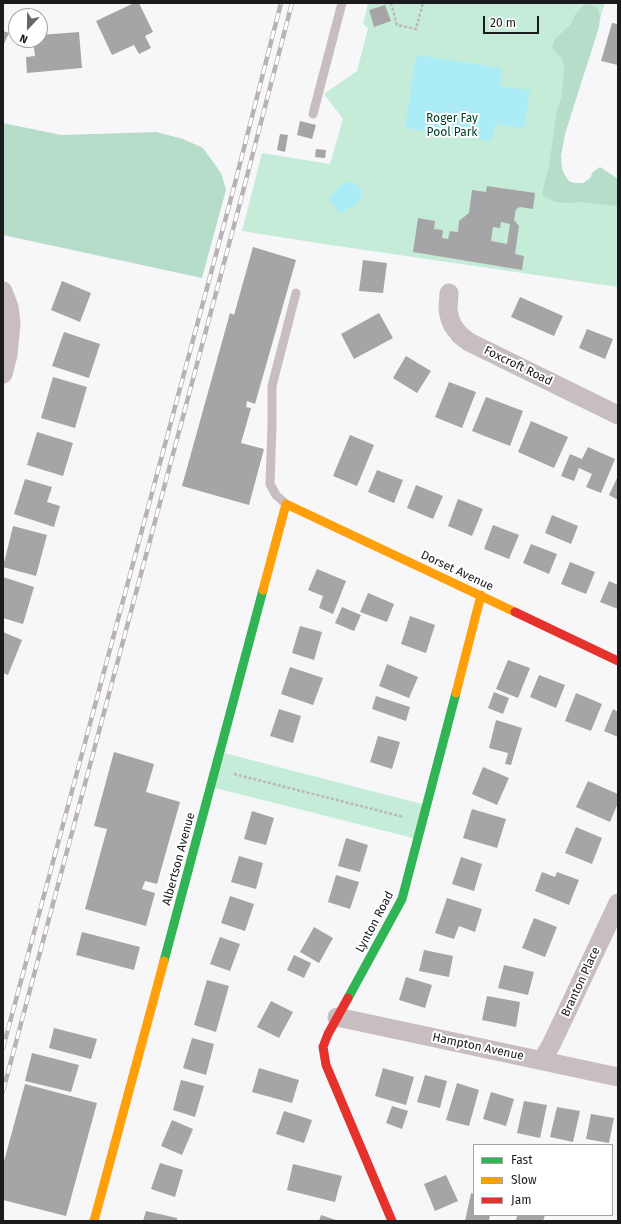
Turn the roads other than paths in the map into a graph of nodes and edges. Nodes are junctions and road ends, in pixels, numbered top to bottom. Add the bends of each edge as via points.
1 (342, 3) edge
2 (313, 114) dead end
3 (3, 291) edge
4 (296, 293) dead end
5 (449, 293) dead end
6 (3, 374) edge
7 (618, 414) edge
8 (286, 504) junction
9 (481, 595) junction
10 (618, 661) edge
11 (618, 903) edge
12 (337, 1017) junction
13 (542, 1060) junction
14 (618, 1077) edge
15 (94, 1221) edge
16 (392, 1221) edge

1 - 2 lane
3 - 6 street via 11,323
4 - 8 lane via 272,386 270,484 276,495
5 - 7 street, Foxcroft Road via 450,319 460,335 469,342
8 - 9 street, Dorset Avenue
8 - 15 street, Albertson Avenue
9 - 10 street, Dorset Avenue
9 - 12 street, Lynton Road via 402,899
11 - 13 street, Branton Place
12 - 13 street, Hampton Avenue
12 - 16 street, Lynton Road via 323,1046 326,1065
13 - 14 street, Hampton Avenue

